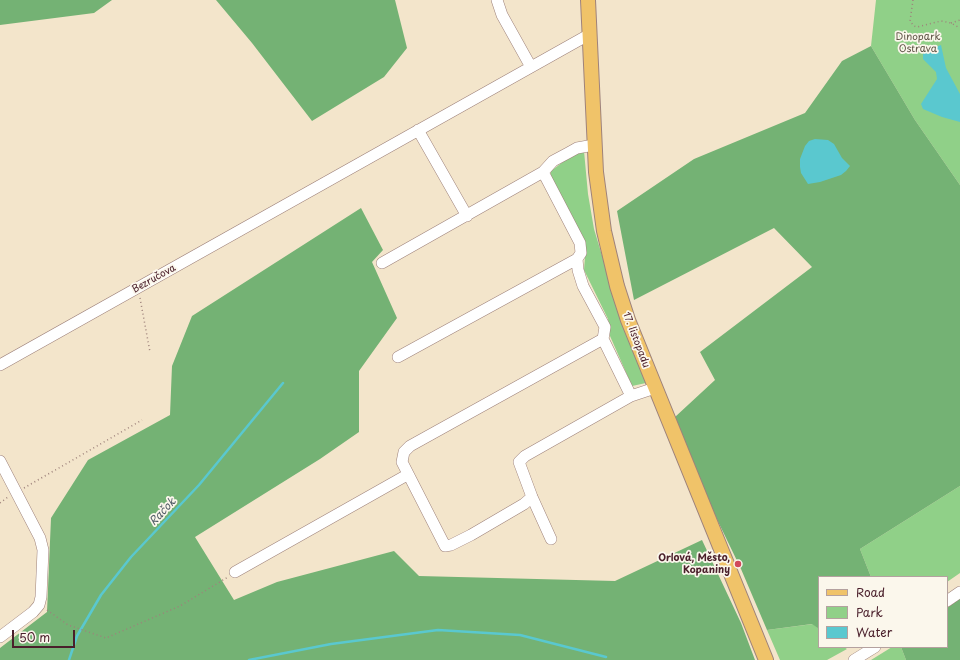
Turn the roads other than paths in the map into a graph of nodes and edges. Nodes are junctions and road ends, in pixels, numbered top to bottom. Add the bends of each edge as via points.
1 (497, 0) edge
2 (588, 0) edge
3 (590, 34) junction
4 (531, 68) junction
5 (418, 130) junction
6 (594, 145) junction
7 (542, 172) junction
8 (467, 216) junction
9 (577, 259) junction
10 (382, 263) dead end
11 (603, 340) junction
12 (398, 357) dead end
13 (0, 365) edge
14 (655, 388) junction
15 (631, 396) junction
16 (0, 461) edge
17 (407, 475) junction
18 (532, 497) junction
19 (551, 539) dead end
20 (235, 572) road end
21 (960, 592) edge
22 (948, 600) edge
23 (0, 637) edge
24 (873, 648) edge
25 (766, 660) edge
26 (854, 660) edge

1 - 4 street via 502,15
2 - 3 main road, 17. listopadu
3 - 4 street, Bezručova
3 - 6 main road, 17. listopadu
4 - 5 street, Bezručova
5 - 8 street
5 - 13 street, Bezručova
6 - 7 street via 577,148 553,162
6 - 14 main road, 17. listopadu via 600,207 611,261 628,320
7 - 8 street
7 - 9 street via 580,243 582,253
8 - 10 street
9 - 11 street via 583,286 605,326
9 - 12 street
11 - 15 street
11 - 17 street via 410,446 404,452 402,462
14 - 15 street
14 - 25 main road, 17. listopadu
15 - 18 street via 525,456 519,462
16 - 23 street via 43,546 39,605
17 - 18 street via 445,546 477,531
17 - 20 street
18 - 19 street
21 - 22 street
24 - 26 street

